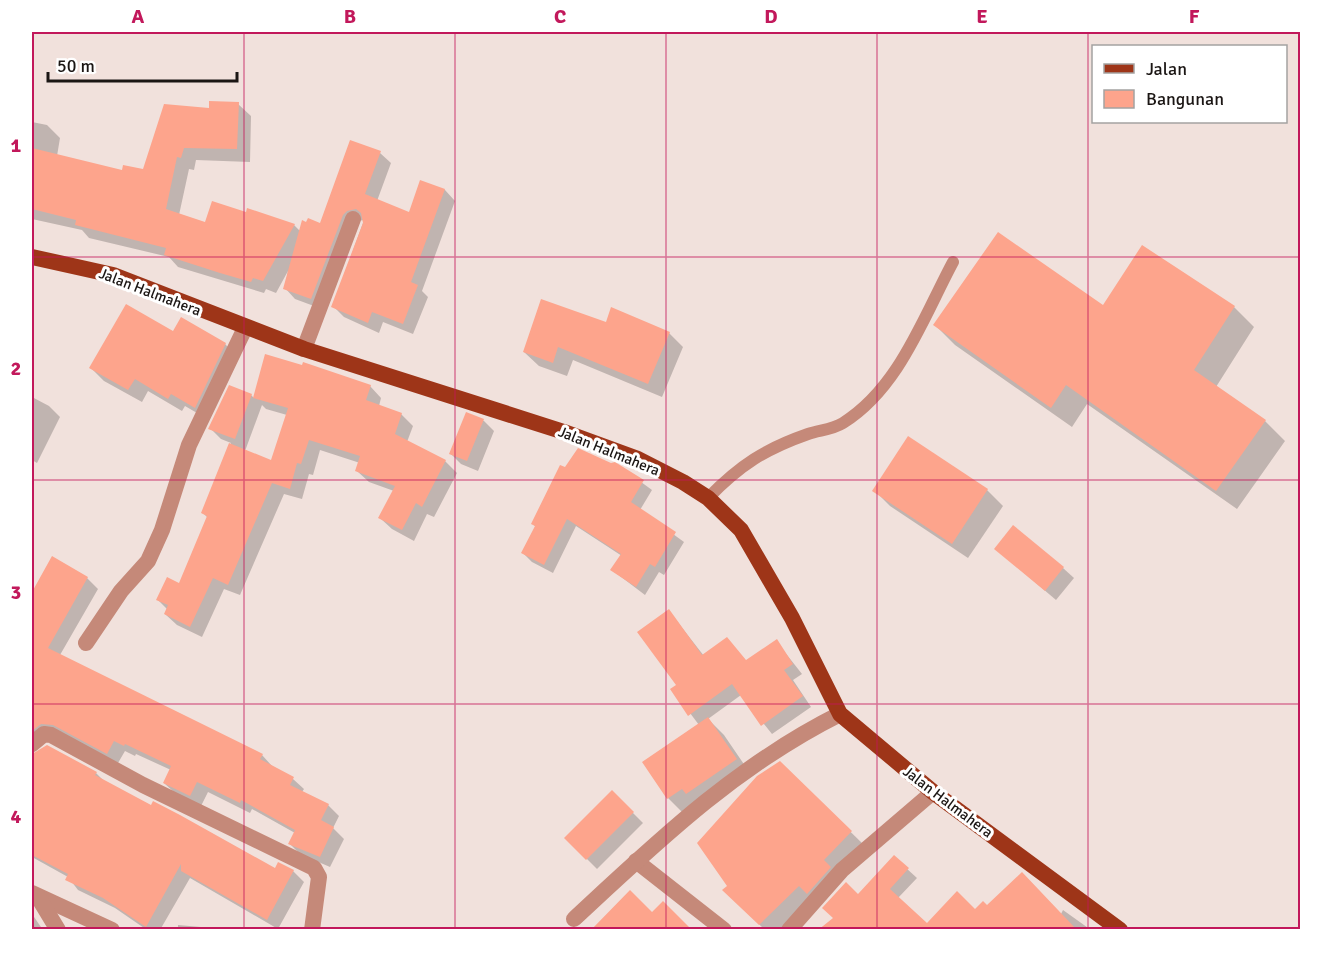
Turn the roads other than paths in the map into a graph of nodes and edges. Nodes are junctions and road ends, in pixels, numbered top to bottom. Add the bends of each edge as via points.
1 (353, 219) dead end
2 (32, 257) edge
3 (953, 262) dead end
4 (245, 328) junction
5 (304, 349) junction
6 (708, 498) junction
7 (86, 643) dead end
8 (840, 714) junction
9 (33, 740) edge
10 (933, 792) junction
11 (636, 861) junction
12 (35, 895) edge
13 (574, 919) dead end
14 (58, 930) edge
15 (112, 930) edge
16 (312, 930) edge
17 (724, 930) edge
18 (789, 930) edge
19 (1120, 930) edge

1 - 5 street
2 - 4 main road, Jalan Halmahera via 113,275
3 - 6 lane via 891,379 875,398 837,426 810,433 746,463
4 - 5 main road, Jalan Halmahera
4 - 7 street via 189,445 148,561 121,591
5 - 6 main road, Jalan Halmahera via 627,455
6 - 8 main road, Jalan Halmahera via 741,530 792,618
8 - 10 main road, Jalan Halmahera
8 - 11 street via 794,737 752,765 709,796
9 - 16 street via 51,735 143,785 314,868 319,877
10 - 18 street via 842,870
10 - 19 main road, Jalan Halmahera
11 - 13 street
11 - 17 street
12 - 14 street
12 - 15 street

